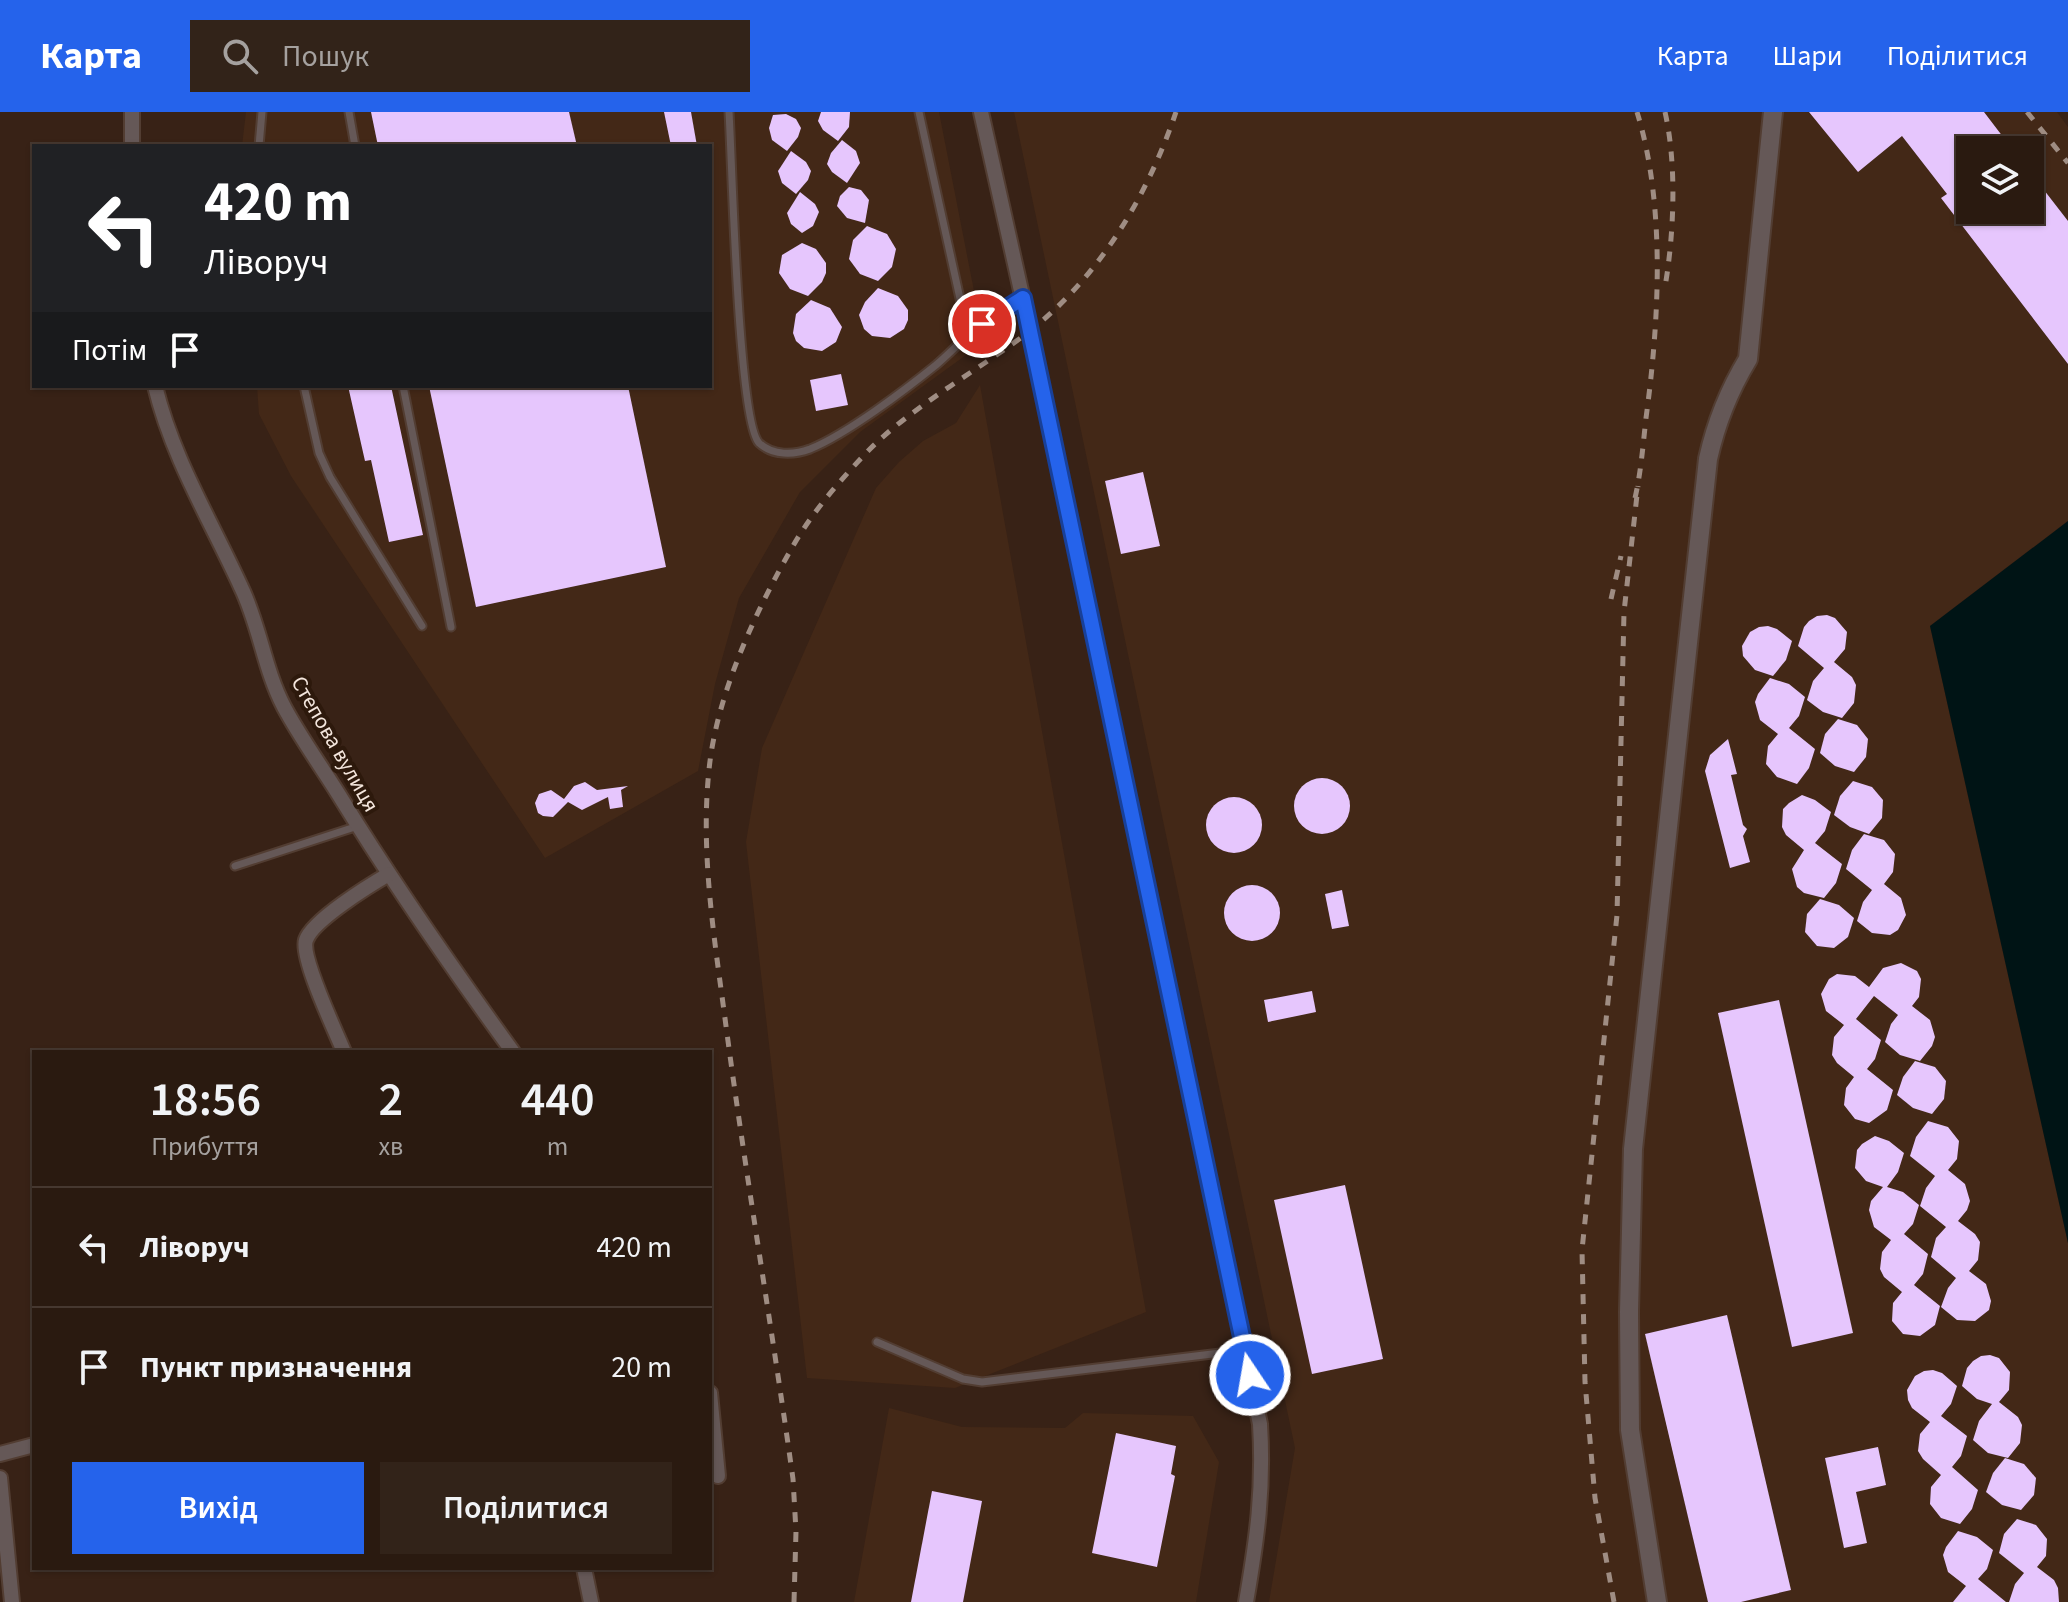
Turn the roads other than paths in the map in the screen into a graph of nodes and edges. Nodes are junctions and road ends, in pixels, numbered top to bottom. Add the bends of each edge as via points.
1 (132, 112) edge
2 (262, 112) edge
3 (349, 112) edge
4 (729, 112) edge
5 (919, 112) edge
6 (981, 112) edge
7 (1773, 112) edge
8 (132, 144) edge
9 (259, 144) edge
10 (355, 144) edge
11 (1023, 298) junction
12 (968, 335) junction
13 (156, 388) edge
14 (304, 388) edge
15 (403, 388) edge
16 (422, 626) dead end
17 (451, 627) dead end
18 (358, 826) junction
19 (235, 866) dead end
20 (389, 874) junction
21 (343, 1050) edge
22 (512, 1050) edge
23 (877, 1342) dead end
24 (1245, 1350) junction
25 (712, 1414) edge
26 (32, 1446) edge
27 (0, 1454) edge
28 (718, 1476) dead end
29 (0, 1478) edge
30 (584, 1570) edge
31 (12, 1602) edge
32 (591, 1602) edge
33 (1246, 1602) edge
34 (1657, 1602) edge

1 - 8 street
2 - 9 lane
3 - 10 lane
4 - 12 lane via 742,351 757,441 770,451 788,454 810,449 867,415
5 - 12 lane
6 - 11 street
7 - 34 street via 1748,359 1716,423 1708,459 1633,1149 1630,1430
11 - 12 lane
11 - 24 street
13 - 18 street, Степова вулиця via 185,471 243,591 267,670
14 - 16 lane via 330,477
15 - 17 lane
18 - 19 lane
18 - 20 street, Степова вулиця
20 - 21 street via 359,892 306,941 307,961
20 - 22 street, Степова вулиця
23 - 24 lane via 982,1382
24 - 33 street via 1260,1424 1263,1475
25 - 28 street
26 - 27 street
29 - 31 street
30 - 32 street

